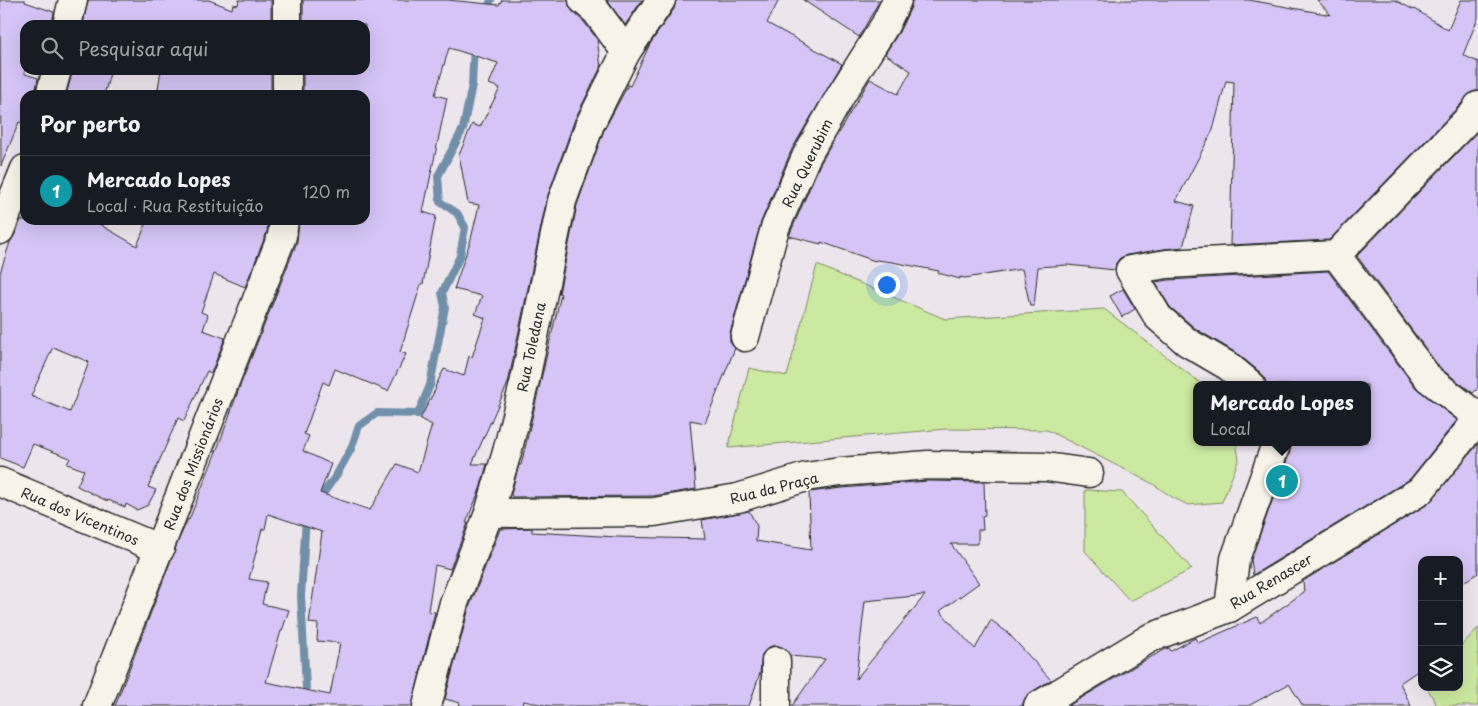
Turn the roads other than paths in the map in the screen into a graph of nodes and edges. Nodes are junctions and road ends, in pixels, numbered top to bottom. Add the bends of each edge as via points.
1 (73, 0) edge
2 (287, 0) edge
3 (583, 0) edge
4 (661, 0) edge
5 (897, 0) edge
6 (68, 20) edge
7 (287, 20) edge
8 (626, 52) junction
9 (56, 75) edge
10 (287, 75) edge
11 (51, 90) edge
12 (287, 90) edge
13 (1478, 106) edge
14 (20, 181) edge
15 (283, 225) edge
16 (0, 230) edge
17 (1336, 256) junction
18 (745, 338) dead end
19 (1246, 381) edge
20 (1478, 418) edge
21 (1275, 446) edge
22 (1089, 472) dead end
23 (0, 482) edge
24 (490, 513) junction
25 (160, 549) junction
26 (1229, 608) junction
27 (776, 661) dead end
28 (97, 706) edge
29 (427, 706) edge
30 (776, 706) edge
31 (1038, 706) edge

1 - 6 street
2 - 7 street
3 - 8 street via 596,11
4 - 8 street, Rua Toledana
5 - 18 street, Rua Querubim via 806,157 775,228
8 - 24 street, Rua Toledana via 590,124 562,201 525,380
9 - 11 street
10 - 12 street
13 - 17 street
14 - 16 street
15 - 25 street, Rua dos Missionários via 279,246
17 - 19 street via 1167,264 1130,270 1158,317 1187,342 1228,366
17 - 20 street via 1429,378
20 - 26 street, Rua Renascer via 1420,491
21 - 26 street via 1235,559
22 - 24 street, Rua da Praça via 1046,467 928,465 806,477 738,498 654,512
23 - 25 street, Rua dos Vicentinos
24 - 29 street, Rua Toledana via 454,602
25 - 28 street, Rua dos Missionários
26 - 31 street, Rua Renascer via 1150,638
27 - 30 street

